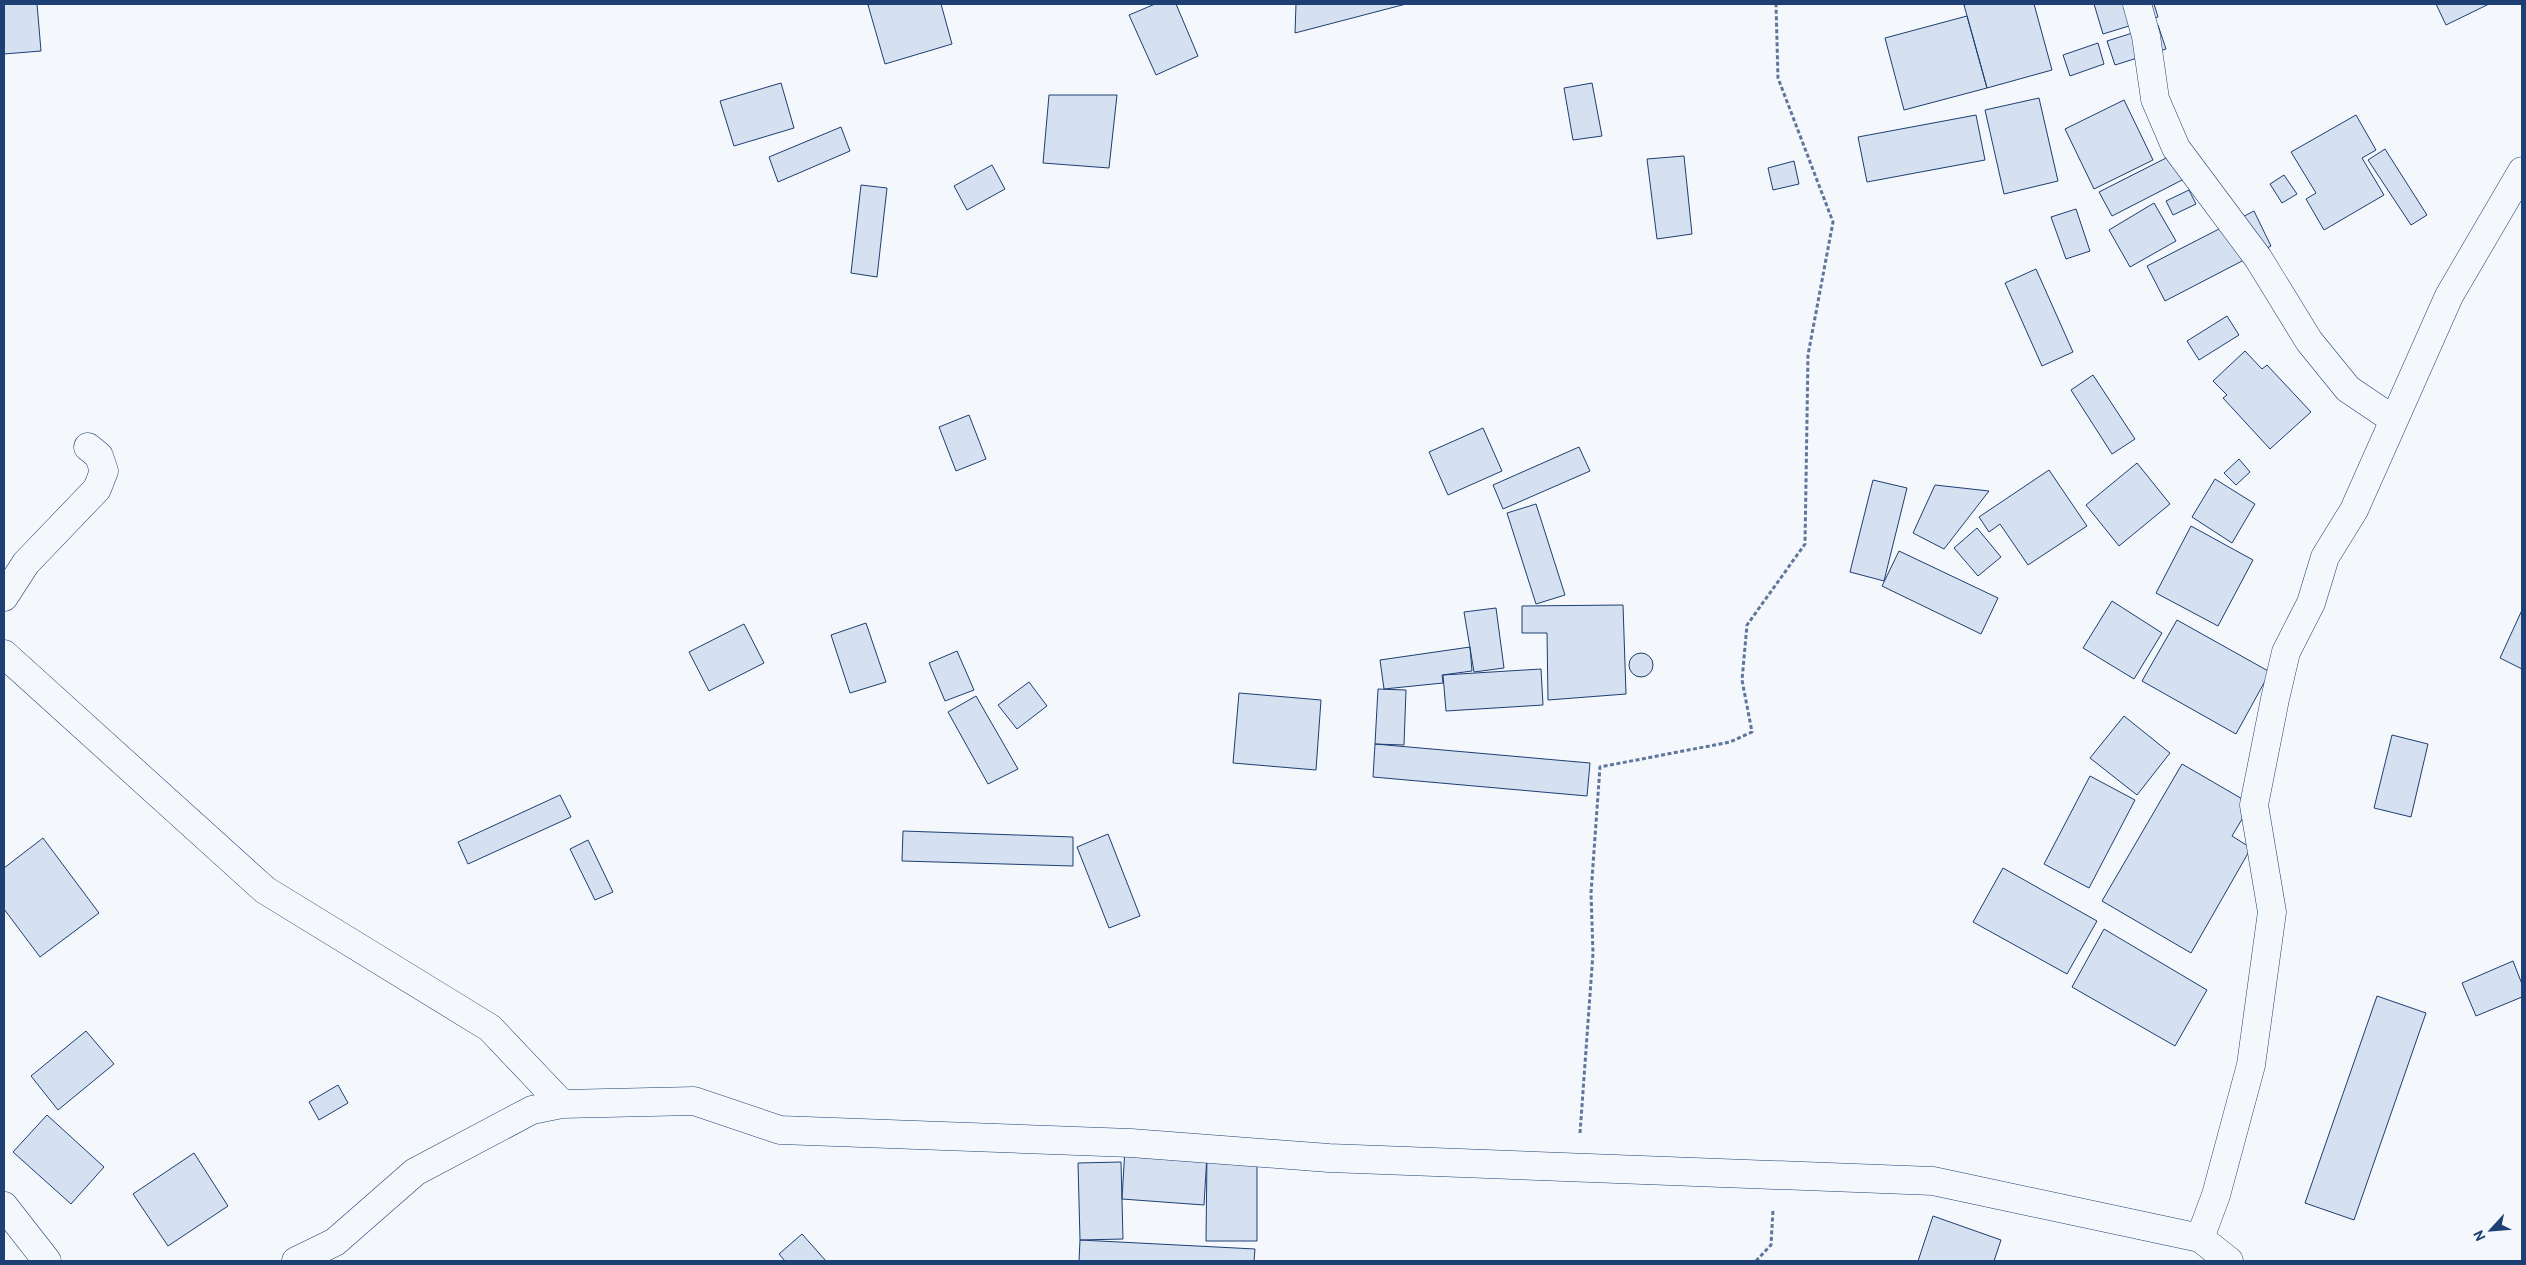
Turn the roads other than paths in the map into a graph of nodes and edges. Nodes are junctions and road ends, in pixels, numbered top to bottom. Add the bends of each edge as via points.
1 (2137, 4) edge
2 (2522, 171) edge
3 (2394, 420) junction
4 (88, 447) dead end
5 (4, 597) edge
6 (4, 654) edge
7 (562, 1104) junction
8 (4, 1206) edge
9 (2200, 1238) junction
10 (47, 1261) edge
11 (296, 1261) edge
12 (2229, 1261) edge

1 - 3 street via 2146,36 2155,99 2176,148 2258,258 2309,341 2348,389
2 - 3 street via 2449,296
3 - 9 street via 2354,510 2325,557 2311,603 2286,652 2254,805 2272,912 2252,1056 2216,1195
4 - 5 street via 99,456 104,471 98,489 26,563
6 - 7 street via 265,890 490,1028
7 - 9 street via 694,1101 780,1130 1132,1143 1328,1158 1933,1181
7 - 11 street via 532,1110 415,1172 335,1242
8 - 10 street
9 - 12 street

